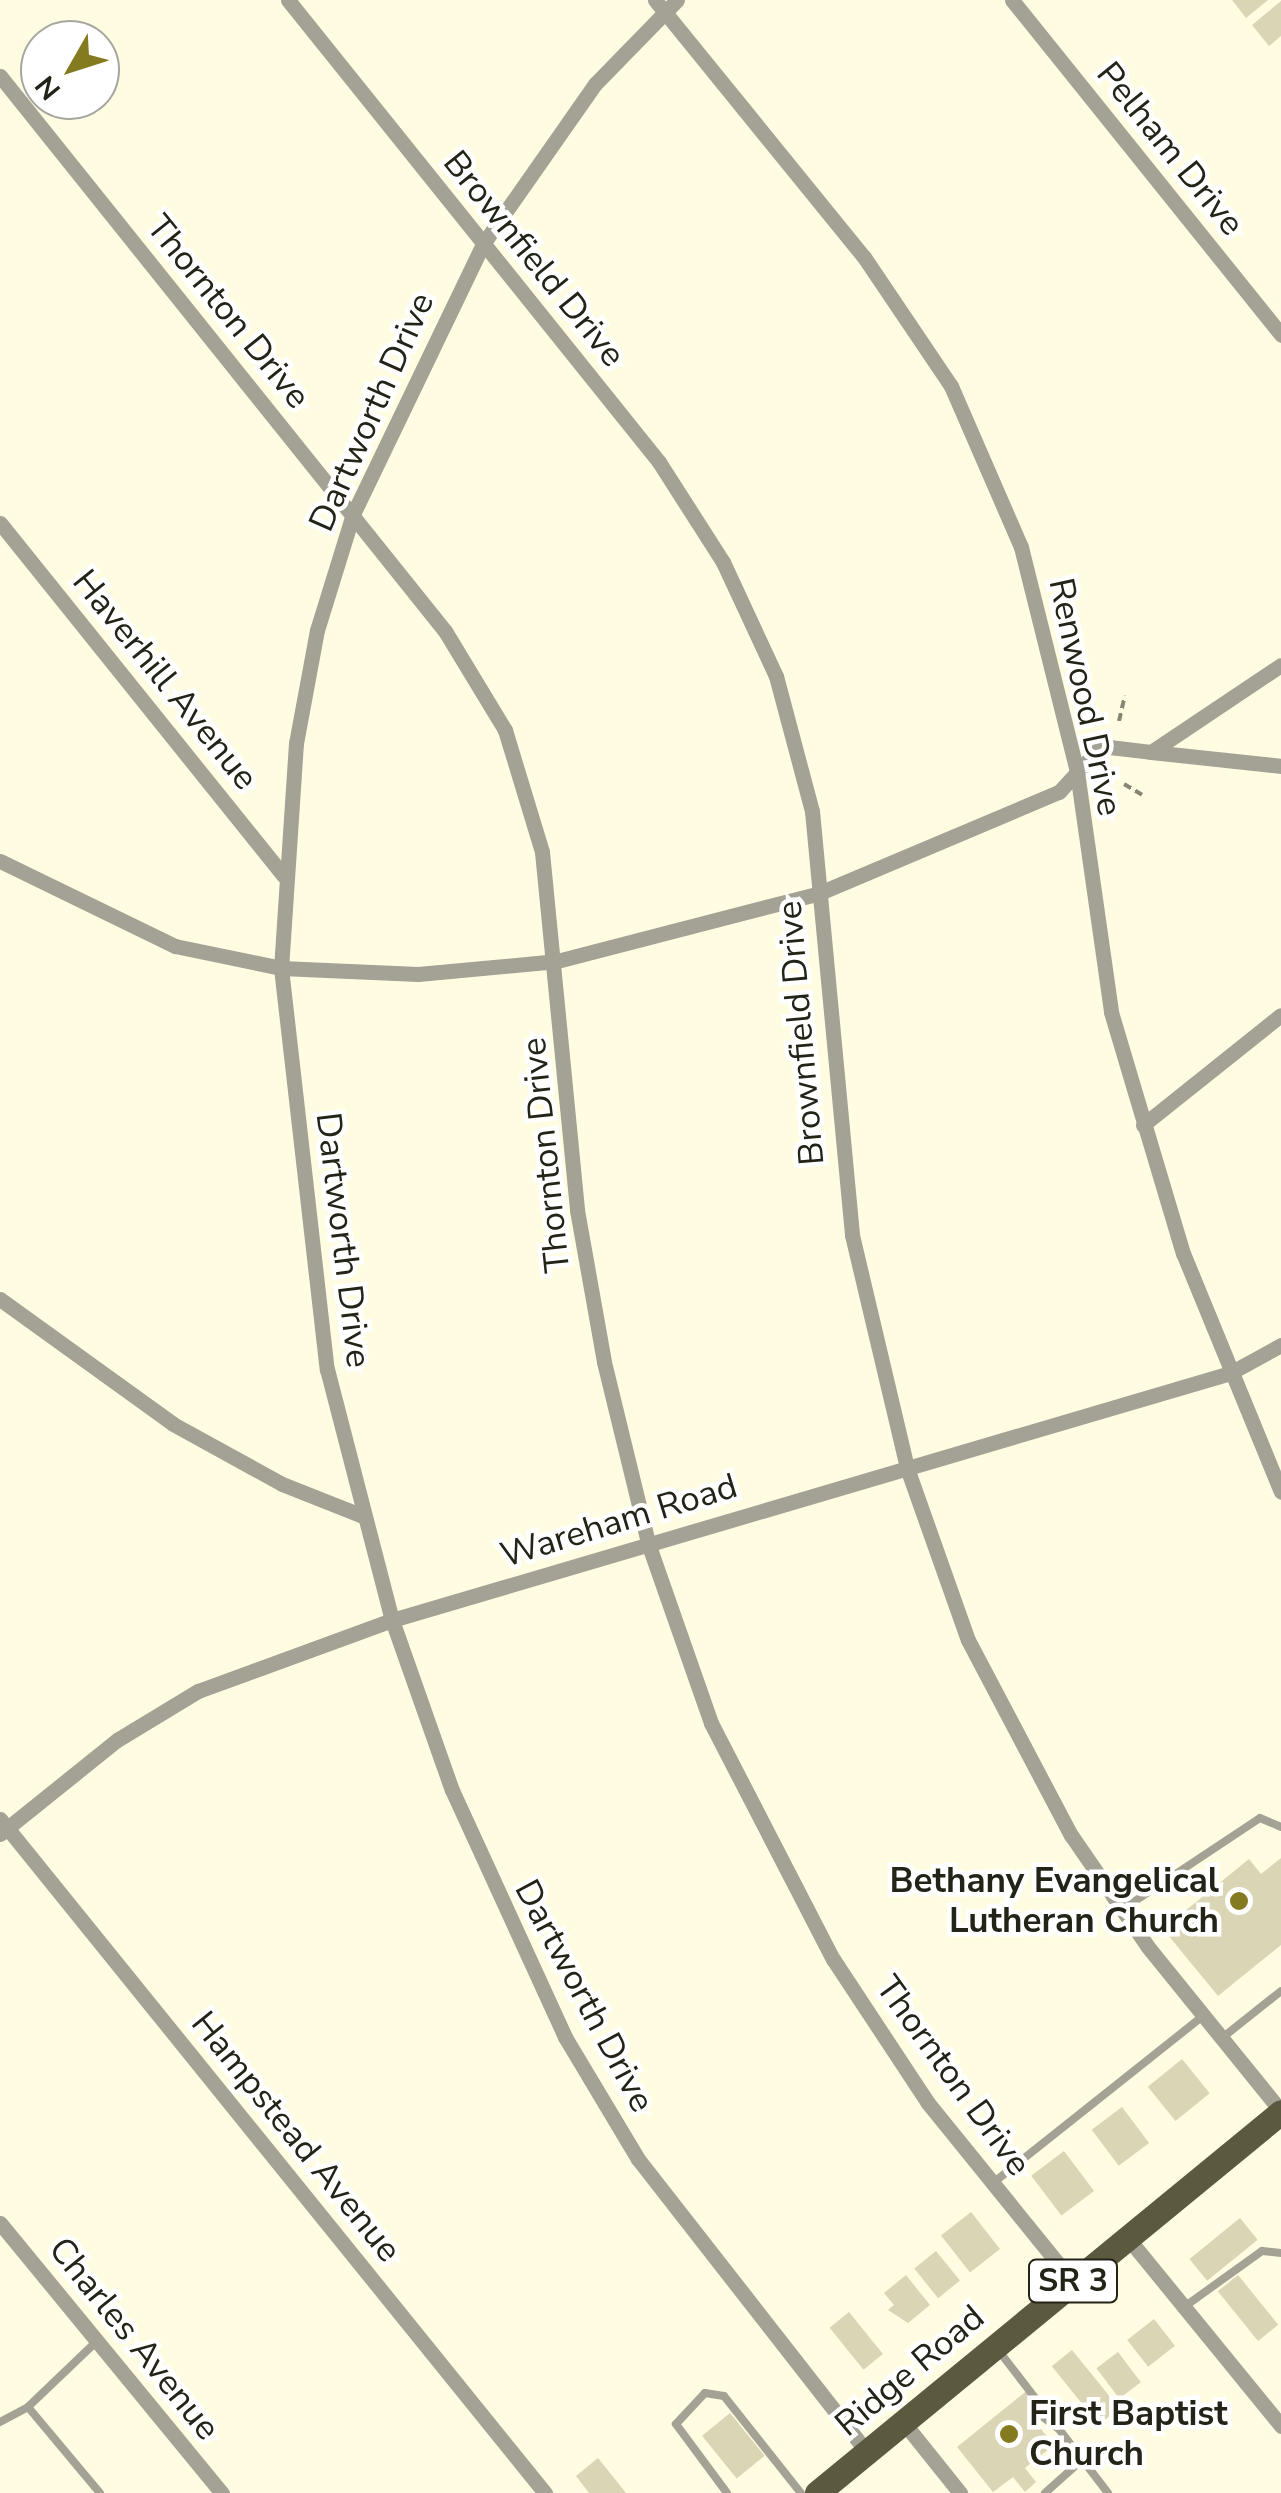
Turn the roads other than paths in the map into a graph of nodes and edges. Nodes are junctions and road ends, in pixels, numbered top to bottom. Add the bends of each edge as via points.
1 (288, 0) edge
2 (1012, 0) edge
3 (665, 4) edge
4 (0, 76) edge
5 (484, 244) junction
6 (1281, 335) edge
7 (354, 514) junction
8 (0, 522) edge
9 (1281, 665) edge
10 (1151, 752) junction
11 (1281, 766) edge
12 (1077, 772) junction
13 (0, 861) edge
14 (283, 875) junction
15 (817, 894) junction
16 (557, 961) junction
17 (281, 968) junction
18 (1281, 1014) edge
19 (1143, 1126) junction
20 (0, 1299) edge
21 (1281, 1345) edge
22 (1230, 1372) junction
23 (907, 1468) junction
24 (1281, 1492) edge
25 (363, 1516) junction
26 (648, 1543) junction
27 (392, 1620) junction
28 (2, 1827) edge
29 (1281, 1827) edge
30 (1123, 1909) junction
31 (1281, 1992) edge
32 (1204, 2016) junction
33 (1222, 2038) junction
34 (1281, 2112) edge
35 (993, 2183) junction
36 (0, 2222) edge
37 (1128, 2237) junction
38 (1281, 2254) edge
39 (1072, 2281) junction
40 (1184, 2307) junction
41 (97, 2341) junction
42 (995, 2346) junction
43 (1026, 2382) junction
44 (1024, 2393) dead end
45 (28, 2407) junction
46 (1043, 2417) dead end
47 (0, 2422) edge
48 (904, 2422) junction
49 (1281, 2426) edge
50 (1059, 2428) junction
51 (867, 2452) junction
52 (1083, 2460) junction
53 (100, 2493) edge
54 (222, 2493) edge
55 (546, 2493) edge
56 (727, 2493) edge
57 (801, 2493) edge
58 (816, 2493) edge
59 (960, 2493) edge
60 (1045, 2493) edge
61 (1108, 2493) edge

1 - 5 street, Brownfield Drive
2 - 6 street, Pelham Drive
3 - 5 street, Dartworth Drive via 595,84
3 - 12 street, Renwood Drive via 864,257 951,386 1021,547
4 - 7 street, Thornton Drive
5 - 7 street, Dartworth Drive
5 - 15 street, Brownfield Drive via 659,462 723,562 776,676 812,811
7 - 14 street, Dartworth Drive via 317,630
7 - 16 street, Thornton Drive via 445,630 504,730 542,852
8 - 14 street, Haverhill Avenue
9 - 10 street
10 - 11 street
10 - 12 street via 1101,746
12 - 15 street via 1059,792
12 - 19 street, Renwood Drive via 1112,1012
13 - 17 street via 175,946
14 - 17 street, Dartworth Drive
15 - 16 street
15 - 23 street, Brownfield Drive via 852,1234
16 - 17 street via 418,974
16 - 26 street, Thornton Drive via 577,1210
17 - 25 street, Dartworth Drive via 327,1369
18 - 19 street
19 - 22 street, Renwood Drive
20 - 25 street via 173,1424 282,1484
21 - 22 street, Wareham Road
22 - 23 street, Wareham Road
22 - 24 street, Renwood Drive
23 - 26 street, Wareham Road
23 - 30 street, Brownfield Drive via 968,1640 1020,1746
25 - 27 street, Dartworth Drive
26 - 27 street, Wareham Road
26 - 35 street, Thornton Drive via 711,1723 766,1839 832,1958 928,2103
27 - 28 street, Wareham Road via 198,1690 117,1740
27 - 51 street, Dartworth Drive via 452,1790 565,2037 697,2242
28 - 55 street, Hampstead Avenue
29 - 30 lane via 1260,1818
30 - 32 street, Brownfield Drive
31 - 33 lane
32 - 33 street, Brownfield Drive
32 - 35 lane
33 - 34 street, Brownfield Drive
34 - 37 main road, Ridge Road / SR 3
35 - 39 street, Thornton Drive
36 - 41 street, Charles Avenue
37 - 39 main road, Ridge Road / SR 3
37 - 40 street
38 - 40 lane via 1262,2251
39 - 42 main road, Ridge Road / SR 3
40 - 49 street
41 - 45 lane
41 - 54 street, Charles Avenue
42 - 43 lane
42 - 48 main road, Ridge Road / SR 3
43 - 44 lane
43 - 50 lane
45 - 47 lane
45 - 53 lane
46 - 50 lane
48 - 51 main road, Ridge Road / SR 3
48 - 59 street
50 - 52 lane
51 - 58 main road, Ridge Road / SR 3
52 - 60 lane
52 - 61 lane
56 - 57 lane via 676,2424 714,2392

